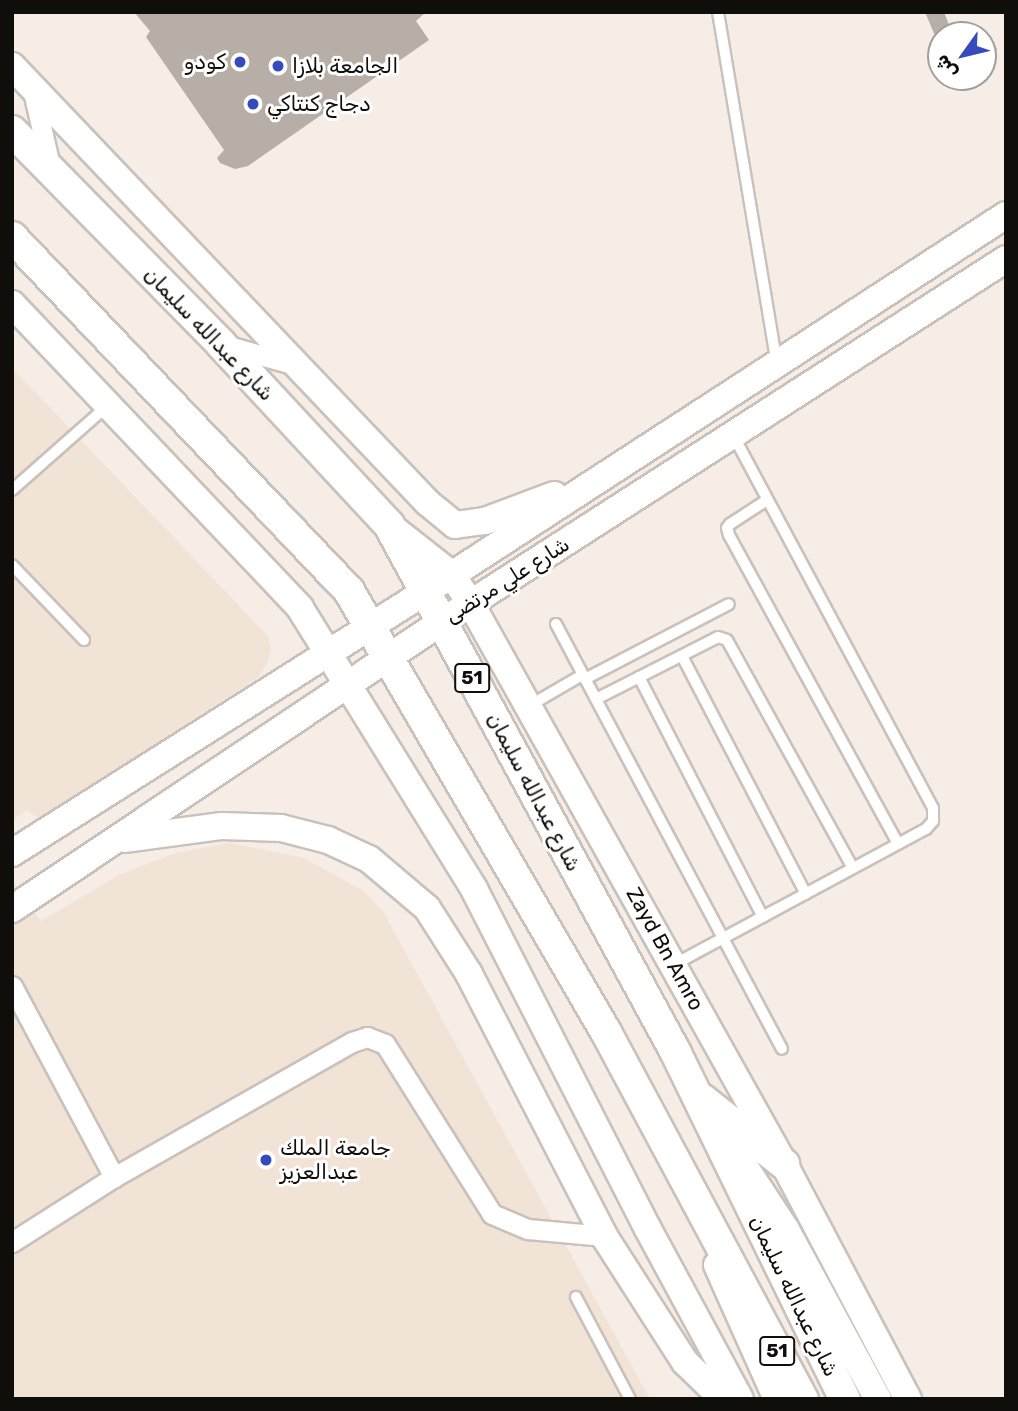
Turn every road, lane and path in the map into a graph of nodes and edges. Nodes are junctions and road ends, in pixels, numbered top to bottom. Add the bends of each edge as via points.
1 (718, 12) edge
2 (12, 66) edge
3 (32, 87) junction
4 (12, 131) edge
5 (51, 171) junction
6 (1006, 215) edge
7 (12, 237) edge
8 (1006, 258) edge
9 (12, 304) edge
10 (221, 344) junction
11 (777, 363) junction
12 (297, 366) junction
13 (108, 405) junction
14 (732, 435) junction
15 (598, 479) junction
16 (12, 490) edge
17 (767, 500) junction
18 (12, 565) edge
19 (439, 582) junction
20 (471, 604) junction
21 (729, 604) dead end
22 (443, 621) junction
23 (556, 624) dead end
24 (370, 626) junction
25 (84, 640) dead end
26 (327, 654) junction
27 (682, 656) junction
28 (389, 657) junction
29 (584, 677) junction
30 (639, 677) junction
31 (348, 685) junction
32 (596, 699) junction
33 (529, 706) junction
34 (82, 811) junction
35 (898, 844) junction
36 (110, 846) junction
37 (12, 853) edge
38 (853, 868) junction
39 (806, 894) junction
40 (12, 909) edge
41 (763, 917) junction
42 (723, 938) junction
43 (674, 965) junction
44 (12, 986) edge
45 (782, 1049) dead end
46 (696, 1094) junction
47 (653, 1119) junction
48 (784, 1164) junction
49 (114, 1177) junction
50 (604, 1236) junction
51 (12, 1242) edge
52 (576, 1297) dead end
53 (630, 1399) edge
54 (723, 1399) edge
55 (740, 1399) edge
56 (777, 1399) edge
57 (803, 1399) edge
58 (845, 1399) edge
59 (878, 1399) edge
60 (908, 1399) edge

1 - 11 lane
2 - 3 main road
3 - 5 street
3 - 12 main road
4 - 5 main road, شارع عبدالله سليمان / 51
5 - 10 main road, شارع عبدالله سليمان / 51
6 - 11 main road, شارع علي مرتضى
7 - 24 main road, شارع عبدالله سليمان / 51 via 349,591
8 - 14 main road, شارع علي مرتضى
9 - 13 main road
10 - 12 street
10 - 19 main road, شارع عبدالله سليمان / 51
11 - 15 main road, شارع علي مرتضى
12 - 15 main road via 428,503 455,525 485,521
13 - 16 lane
13 - 26 main road via 300,608
14 - 17 lane
14 - 20 main road, شارع علي مرتضى
15 - 19 main road, شارع علي مرتضى
17 - 35 lane via 933,808 933,821 926,829
17 - 35 lane via 730,524 729,535
18 - 25 lane
19 - 20 main road, Zayd Bn Amro
19 - 22 main road, شارع عبدالله سليمان / 51
19 - 24 main road, شارع علي مرتضى
20 - 22 main road, شارع علي مرتضى
20 - 33 main road, Zayd Bn Amro
21 - 29 lane
22 - 28 main road, شارع علي مرتضى
22 - 46 main road, شارع عبدالله سليمان / 51
23 - 29 lane
24 - 26 main road, شارع علي مرتضى
24 - 28 main road, شارع عبدالله سليمان / 51
26 - 31 main road
26 - 34 main road, شارع علي مرتضى
27 - 30 lane
27 - 38 lane via 718,637 733,646
27 - 39 lane
28 - 31 main road, شارع علي مرتضى
28 - 47 main road, شارع عبدالله سليمان / 51
29 - 32 lane
29 - 33 lane
30 - 32 lane
30 - 41 lane
31 - 36 main road, شارع علي مرتضى
31 - 55 main road via 474,889
32 - 42 lane
33 - 43 main road, Zayd Bn Amro
34 - 36 main road
34 - 37 main road, شارع علي مرتضى
35 - 38 lane
36 - 40 main road, شارع علي مرتضى
36 - 50 main road via 222,826 281,828 328,840 369,859 427,908 462,963
38 - 39 lane
39 - 41 lane
41 - 42 lane
42 - 43 lane
42 - 45 lane
43 - 48 main road, Zayd Bn Amro
44 - 49 street
46 - 48 main road
46 - 58 main road, شارع عبدالله سليمان / 51
46 - 59 main road via 785,1228
47 - 56 main road
47 - 57 main road, شارع عبدالله سليمان / 51
48 - 60 main road, Zayd Bn Amro
49 - 50 street via 366,1037 385,1044 492,1214 528,1229
49 - 51 street
50 - 54 main road via 685,1362
52 - 53 lane

